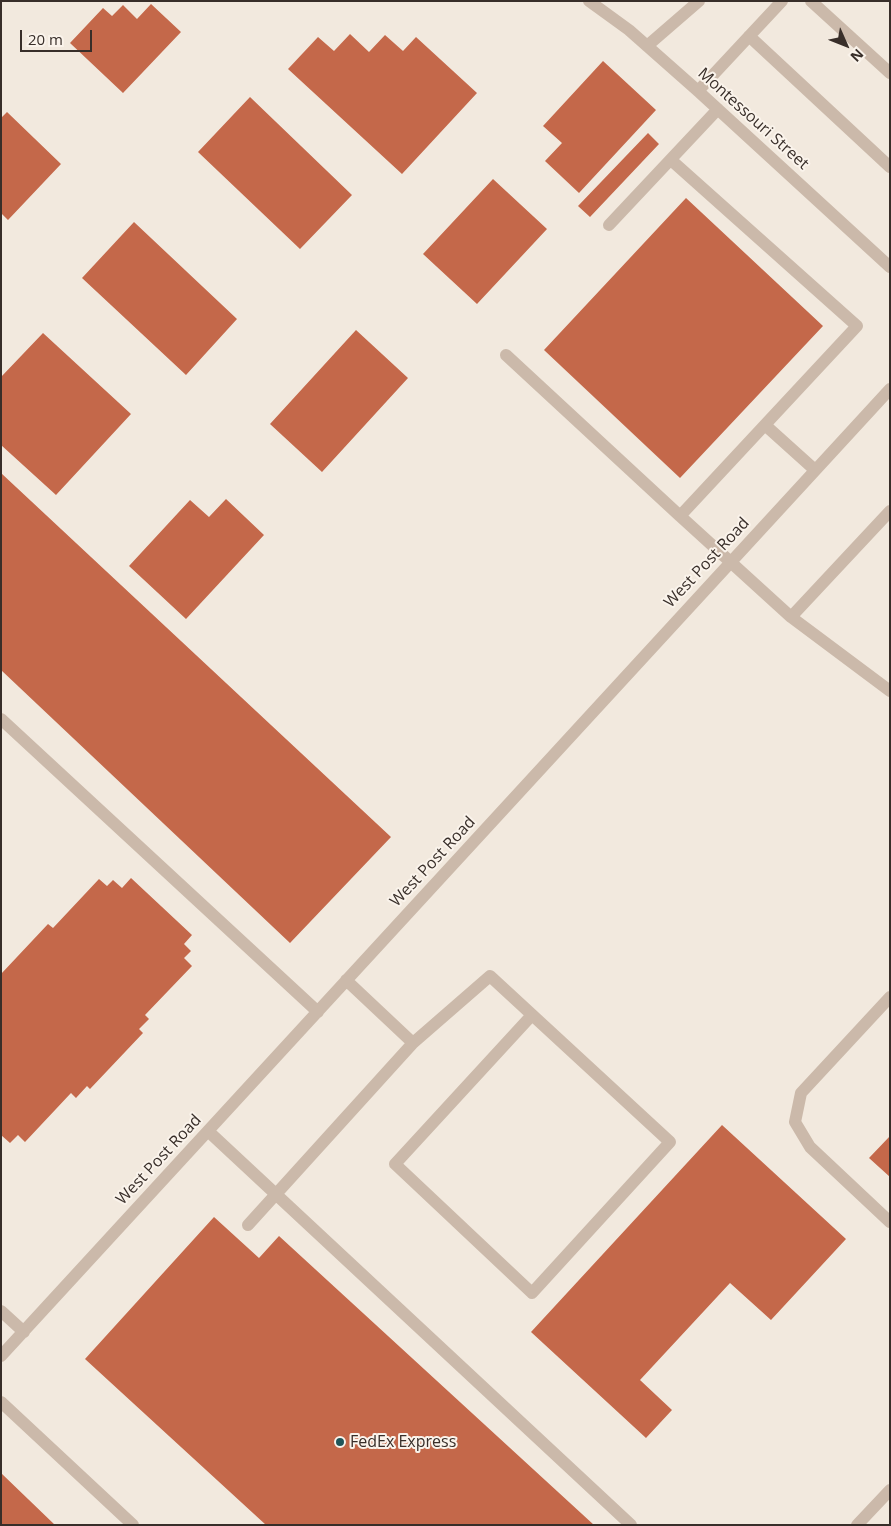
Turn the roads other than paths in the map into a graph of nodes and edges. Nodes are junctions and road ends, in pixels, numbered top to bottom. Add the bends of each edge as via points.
1 (589, 1) edge
2 (699, 1) edge
3 (782, 1) edge
4 (811, 1) edge
5 (749, 36) junction
6 (647, 46) junction
7 (890, 73) edge
8 (698, 91) junction
9 (718, 109) junction
10 (670, 160) junction
11 (890, 167) edge
12 (609, 225) dead end
13 (890, 267) edge
14 (506, 355) dead end
15 (890, 389) edge
16 (765, 425) junction
17 (815, 470) junction
18 (890, 512) edge
19 (680, 516) junction
20 (731, 562) junction
21 (791, 617) junction
22 (890, 691) edge
23 (1, 719) edge
24 (346, 980) junction
25 (890, 997) edge
26 (318, 1012) junction
27 (532, 1015) junction
28 (413, 1043) junction
29 (208, 1131) junction
30 (276, 1195) junction
31 (890, 1222) edge
32 (248, 1225) dead end
33 (1, 1311) edge
34 (24, 1332) junction
35 (1, 1356) edge
36 (1, 1402) edge
37 (890, 1490) edge
38 (133, 1525) edge
39 (631, 1525) edge
40 (857, 1525) edge

1 - 6 street, Montessouri Street
2 - 6 street
3 - 5 street
4 - 7 street
5 - 8 street
5 - 11 street
6 - 8 street, Montessouri Street
8 - 9 street, Montessouri Street
9 - 10 street
9 - 13 street, Montessouri Street
10 - 12 street
10 - 16 street via 857,326
14 - 19 street
15 - 17 street, West Post Road
16 - 17 street
16 - 19 street
17 - 20 street, West Post Road
18 - 21 street
19 - 20 street
20 - 21 street
20 - 24 street, West Post Road
21 - 22 street
23 - 26 street
24 - 26 street, West Post Road
24 - 28 street
25 - 31 street via 802,1093 795,1122 810,1147
26 - 29 street, West Post Road
27 - 27 street via 670,1142 532,1293 395,1164
27 - 28 street via 490,976
28 - 30 street
29 - 30 street
29 - 34 street, West Post Road
30 - 32 street
30 - 39 street
33 - 34 street
34 - 35 street, West Post Road
36 - 38 street
37 - 40 street

